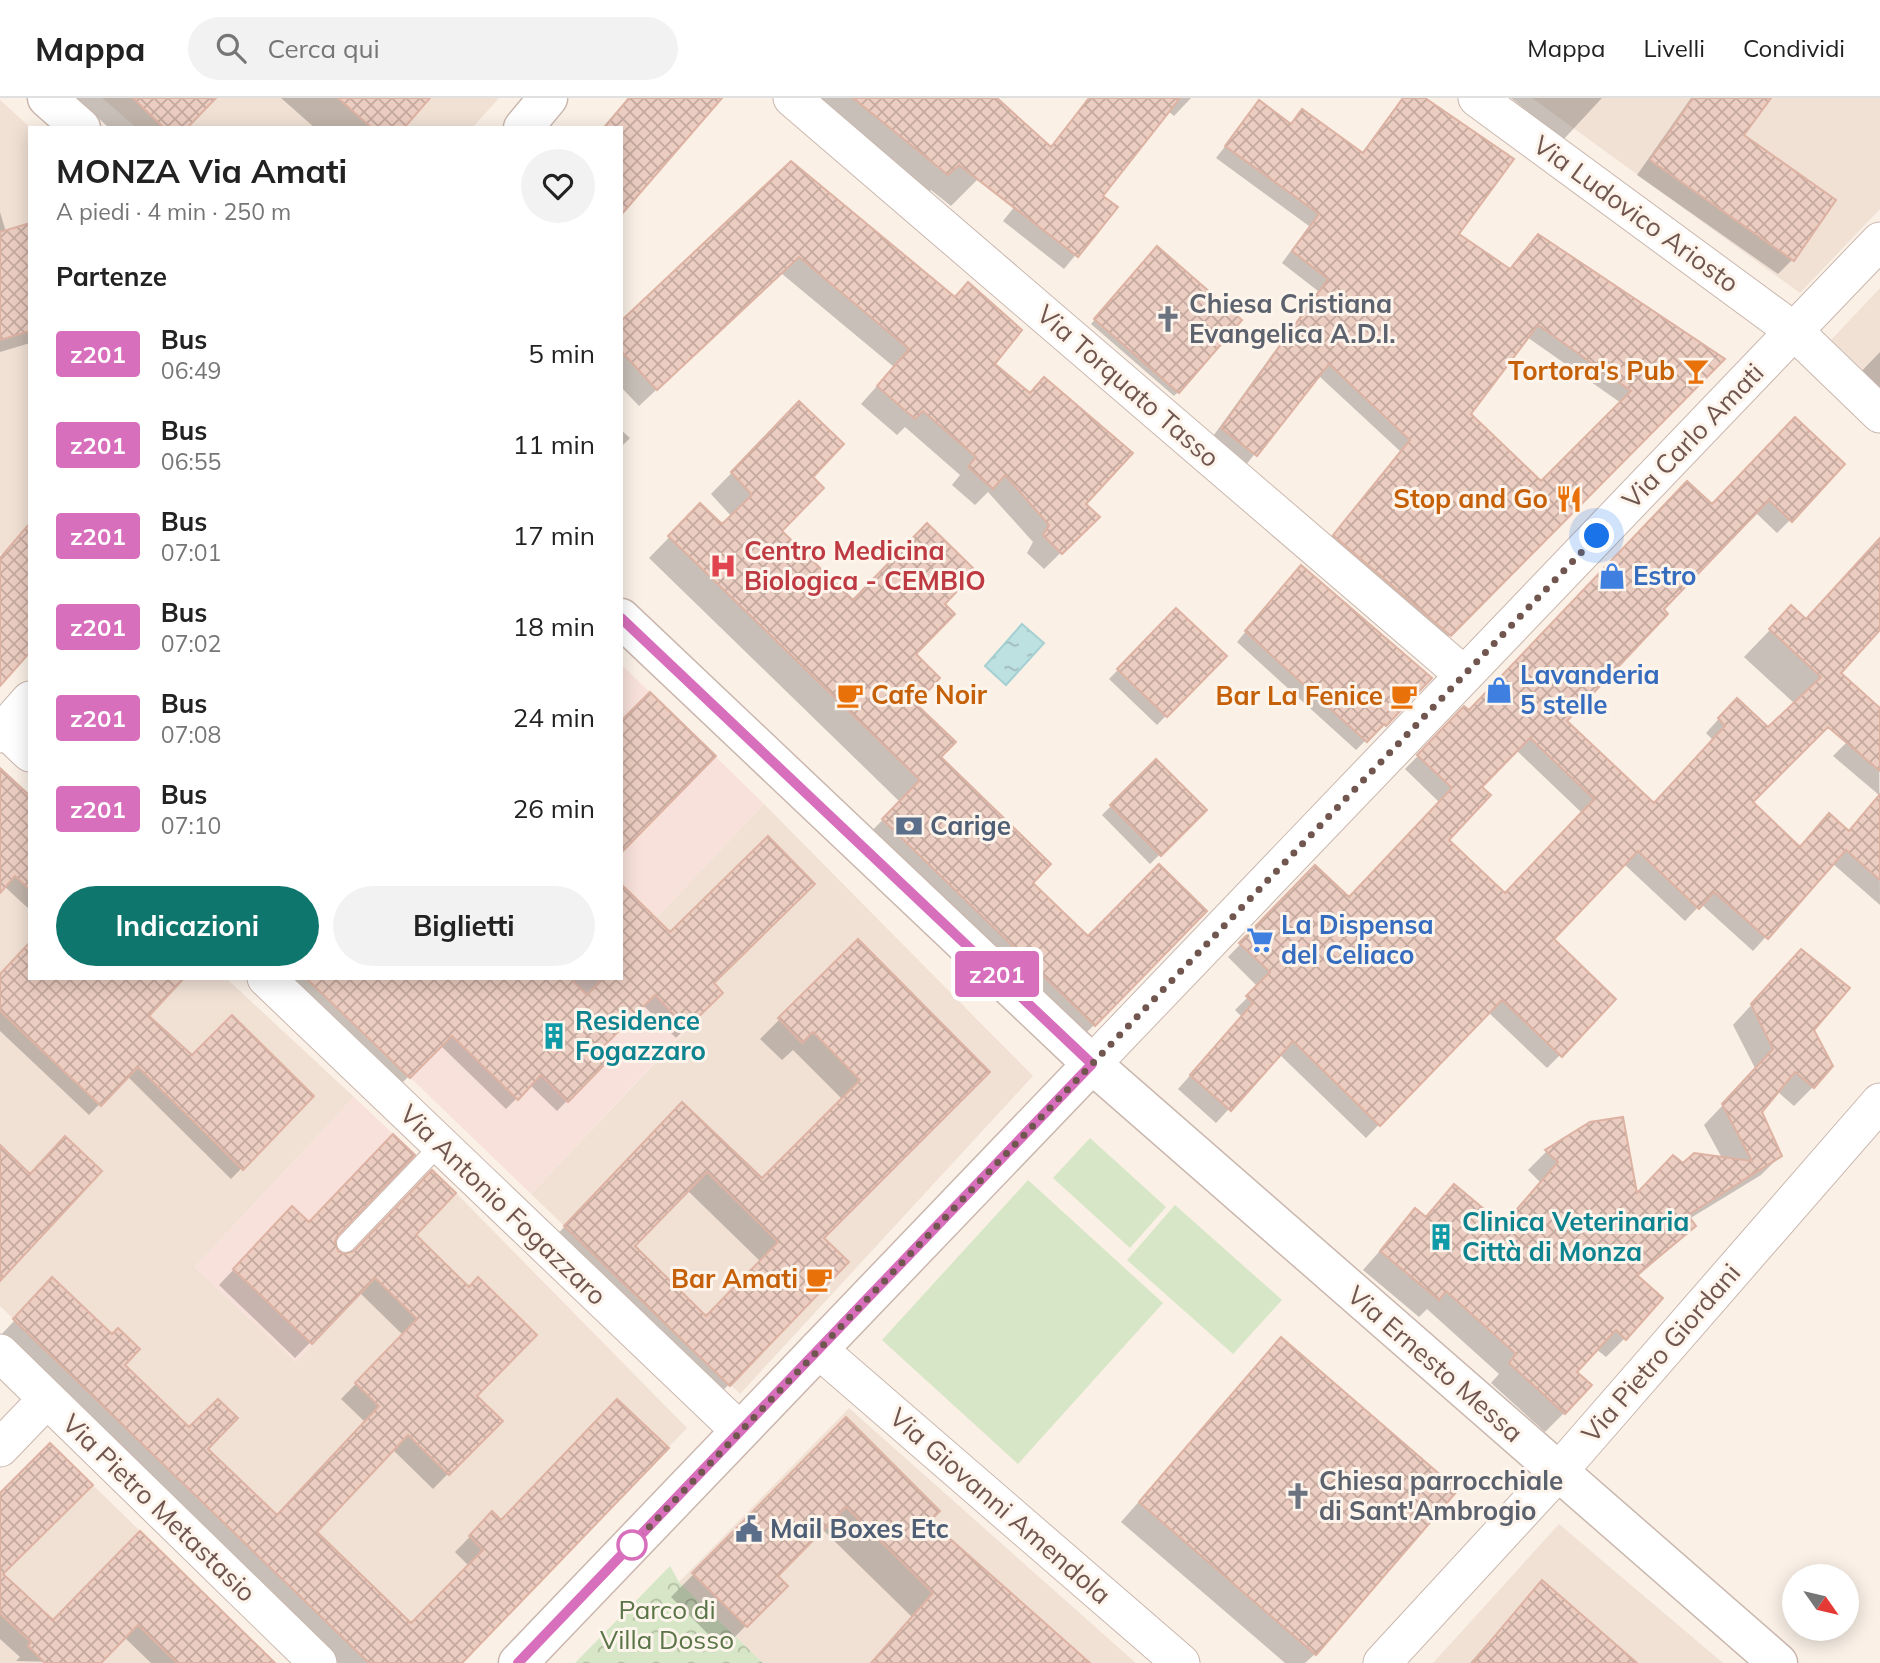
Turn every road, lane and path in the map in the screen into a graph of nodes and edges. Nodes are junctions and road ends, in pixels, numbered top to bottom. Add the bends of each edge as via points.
1 (47, 98) edge
2 (548, 98) edge
3 (792, 98) edge
4 (1476, 98) edge
5 (79, 126) edge
6 (525, 126) edge
7 (1880, 241) edge
8 (1794, 331) junction
9 (1880, 414) edge
10 (623, 620) edge
11 (1464, 675) junction
12 (28, 704) edge
13 (11, 738) edge
14 (268, 980) edge
15 (1092, 1064) junction
16 (1880, 1102) edge
17 (440, 1145) junction
18 (346, 1243) dead end
19 (818, 1349) junction
20 (0, 1353) edge
21 (47, 1399) junction
22 (740, 1431) junction
23 (0, 1448) edge
24 (1558, 1472) junction
25 (318, 1663) edge
26 (519, 1663) edge
27 (1181, 1663) edge
28 (1382, 1663) edge
29 (1778, 1663) edge

1 - 5 street
2 - 6 street
3 - 11 street, Via Torquato Tasso
4 - 8 street, Via Ludovico Ariosto
7 - 8 street, Via Carlo Amati
8 - 9 street
8 - 11 street, Via Carlo Amati
10 - 15 street, Via Ernesto Messa
11 - 15 street, Via Carlo Amati
12 - 13 street
14 - 17 street, Via Antonio Fogazzaro
15 - 19 street, Via Carlo Amati
15 - 24 street, Via Ernesto Messa
16 - 24 street, Via Pietro Giordani
17 - 18 lane
17 - 22 street, Via Antonio Fogazzaro
19 - 22 street, Via Carlo Amati
19 - 27 street, Via Giovanni Amendola
20 - 21 street, Via Pietro Metastasio
21 - 23 street
21 - 25 street, Via Pietro Metastasio
22 - 26 street, Via Carlo Amati
24 - 28 street, Via Pietro Giordani
24 - 29 street, Via Ernesto Messa

